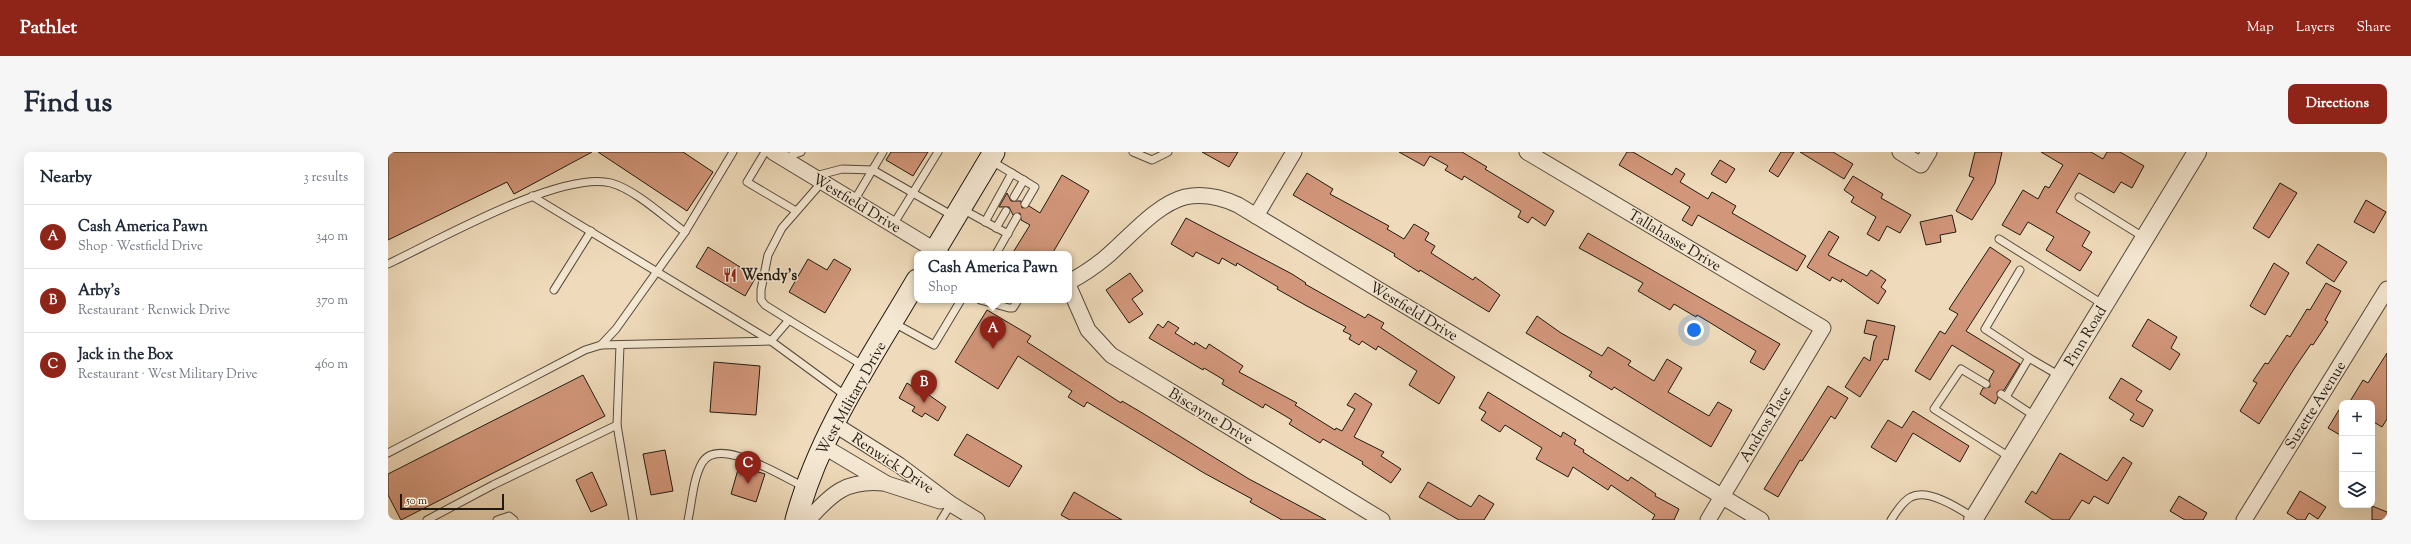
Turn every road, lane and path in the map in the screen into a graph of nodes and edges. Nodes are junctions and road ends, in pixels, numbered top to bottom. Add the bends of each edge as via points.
1 (732, 152) edge
2 (765, 152) edge
3 (801, 152) edge
4 (884, 152) edge
5 (938, 152) edge
6 (1133, 152) edge
7 (1168, 152) edge
8 (1294, 152) edge
9 (1527, 152) edge
10 (1900, 152) edge
11 (2197, 152) edge
12 (779, 155) edge
13 (992, 156) edge
14 (1925, 158) edge
15 (873, 170) junction
16 (1012, 173) junction
17 (818, 179) junction
18 (1024, 180) junction
19 (913, 193) junction
20 (532, 196) junction
21 (1014, 197) dead end
22 (2079, 198) dead end
23 (854, 201) junction
24 (1025, 204) dead end
25 (796, 211) junction
26 (1006, 211) dead end
27 (958, 213) junction
28 (1256, 216) junction
29 (1017, 217) dead end
30 (985, 222) junction
31 (893, 225) junction
32 (996, 228) junction
33 (591, 231) junction
34 (685, 232) junction
35 (1008, 234) junction
36 (2145, 238) junction
37 (1999, 239) dead end
38 (933, 251) edge
39 (937, 251) edge
40 (998, 251) edge
41 (388, 264) edge
42 (2020, 270) dead end
43 (658, 272) junction
44 (1072, 280) edge
45 (914, 285) edge
46 (2387, 289) edge
47 (554, 290) dead end
48 (1072, 294) edge
49 (958, 303) edge
50 (991, 303) edge
51 (1016, 303) edge
52 (2104, 305) junction
53 (789, 320) junction
54 (892, 322) junction
55 (1823, 328) joint
56 (771, 341) junction
57 (602, 345) junction
58 (620, 345) junction
59 (2030, 358) junction
60 (866, 367) junction
61 (2061, 377) junction
62 (1986, 384) dead end
63 (848, 398) junction
64 (2036, 417) junction
65 (834, 424) junction
66 (617, 425) junction
67 (823, 446) junction
68 (388, 453) edge
69 (2011, 458) junction
70 (887, 484) junction
71 (806, 487) junction
72 (1722, 497) junction
73 (951, 504) junction
74 (1974, 519) edge
75 (427, 520) edge
76 (497, 520) edge
77 (514, 520) edge
78 (633, 520) edge
79 (688, 520) edge
80 (796, 520) edge
81 (808, 520) edge
82 (941, 520) edge
83 (977, 520) edge
84 (1382, 520) edge
85 (1708, 520) edge
86 (1761, 520) edge
87 (1891, 520) edge
88 (2244, 520) edge

1 - 34 lane
2 - 25 lane via 746,182
3 - 12 lane
4 - 15 lane
5 - 19 lane
6 - 7 lane via 1152,160
8 - 28 street
9 - 55 street, Tallahasse Drive
10 - 14 street
11 - 36 street, Pinn Road
12 - 17 street, Westfield Drive
13 - 16 lane
13 - 27 main road
15 - 17 lane via 842,169
15 - 19 lane
15 - 23 lane
16 - 18 lane
16 - 30 lane
17 - 23 street, Westfield Drive
17 - 25 lane
18 - 21 lane
18 - 24 lane via 1035,187
19 - 27 lane
19 - 31 lane
20 - 33 lane
20 - 34 lane via 596,180 631,192
20 - 41 lane
22 - 36 lane
23 - 31 street, Westfield Drive
25 - 53 lane via 772,246 760,296 765,305
26 - 32 lane
27 - 30 lane
27 - 39 main road
28 - 44 street, Westfield Drive via 1238,205 1214,196 1184,197 1156,212 1104,259
28 - 72 street, Westfield Drive
29 - 35 lane
30 - 32 lane
31 - 38 street, Westfield Drive
32 - 35 lane
33 - 43 lane
33 - 47 lane
34 - 43 lane
35 - 40 lane
36 - 52 street, Pinn Road
37 - 52 lane
42 - 59 lane via 1985,329
43 - 56 lane
43 - 57 lane
45 - 54 main road, West Military Drive
46 - 88 street, Suzette Avenue
48 - 84 street, Biscayne Drive via 1088,330 1111,355
49 - 54 lane via 934,345
50 - 51 lane via 1013,308
52 - 61 street, Pinn Road
53 - 56 lane
53 - 60 lane
54 - 60 main road, West Military Drive
55 - 72 street, Andros Place
56 - 58 lane
56 - 63 lane
57 - 58 lane
57 - 68 lane via 585,350
58 - 66 lane
59 - 61 lane
59 - 64 lane via 2003,395
60 - 63 main road, West Military Drive
61 - 64 street, Pinn Road
62 - 69 lane via 1961,369 1934,409
63 - 65 main road, West Military Drive
64 - 69 street, Pinn Road
65 - 67 main road, West Military Drive
65 - 73 street, Renwick Drive via 900,465
66 - 75 lane
66 - 78 lane
67 - 70 street, Renwick Drive
67 - 71 main road, West Military Drive
69 - 74 street, Pinn Road
70 - 73 street, Renwick Drive
70 - 81 street, Renwick Drive via 852,484 838,491
71 - 79 lane via 783,478 758,462 727,455 713,455 703,461 699,470
71 - 80 main road, West Military Drive
72 - 85 street, Andros Place
72 - 86 street, Westfield Drive
73 - 82 lane
73 - 83 street, Renwick Drive
74 - 87 lane via 1951,504 1924,495 1912,497 1898,509
76 - 77 lane via 509,516

